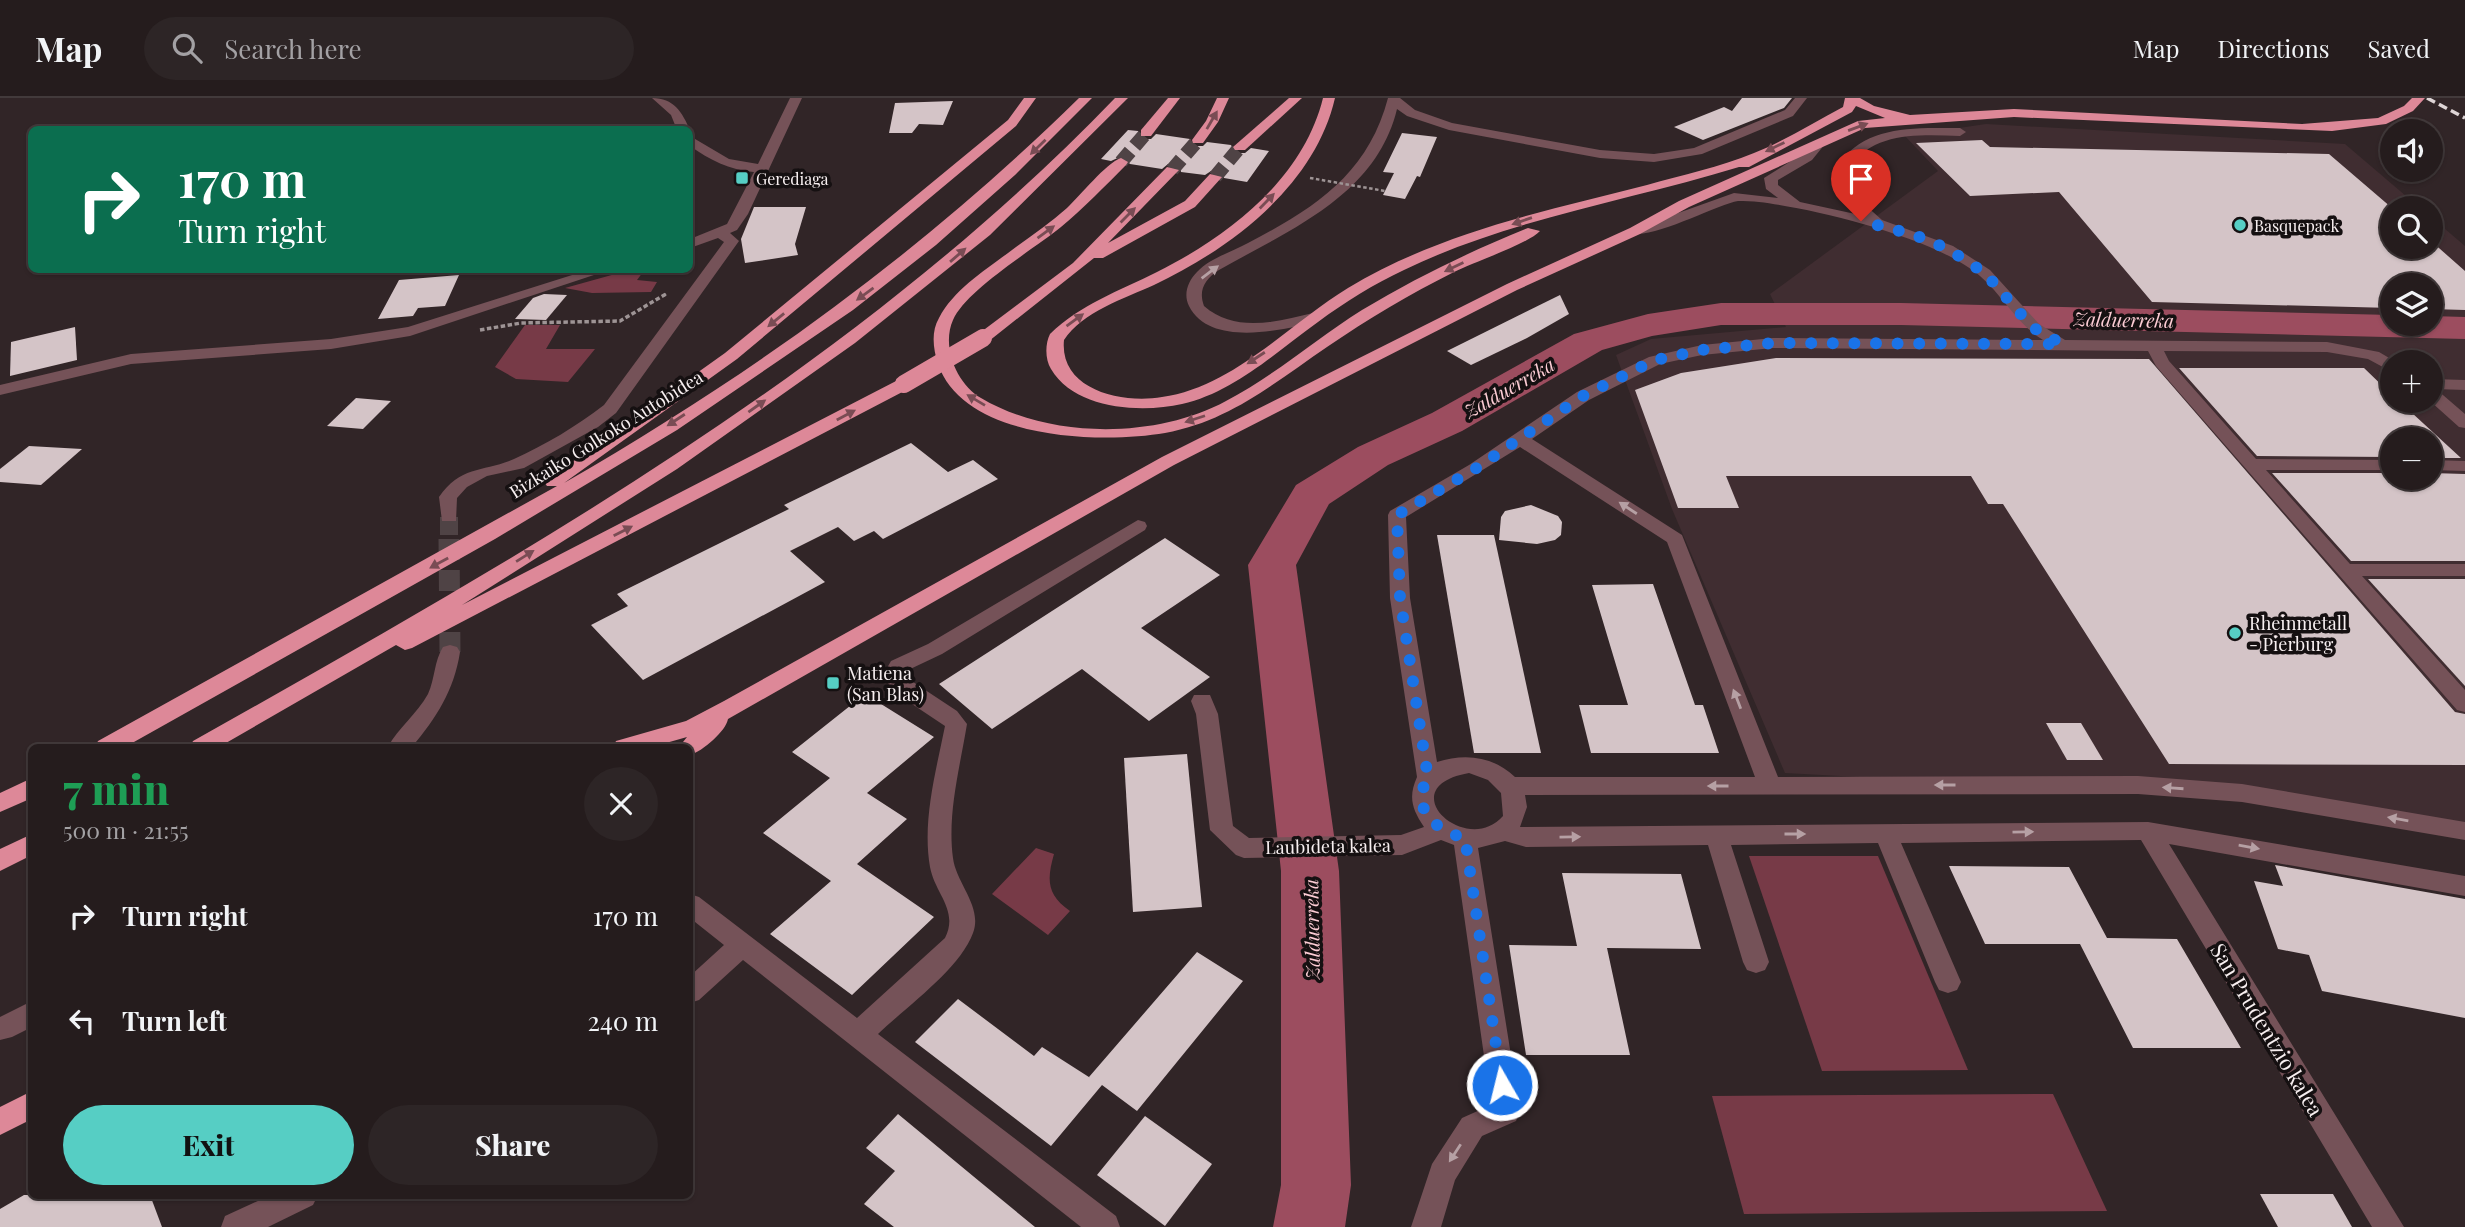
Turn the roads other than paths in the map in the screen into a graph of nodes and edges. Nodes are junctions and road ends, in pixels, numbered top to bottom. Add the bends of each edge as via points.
1 (658, 98) edge
2 (796, 98) edge
3 (1030, 98) edge
4 (1086, 98) edge
5 (1122, 98) edge
6 (1174, 98) edge
7 (1223, 98) edge
8 (1296, 98) edge
9 (1329, 98) edge
10 (1801, 98) edge
11 (1852, 99) edge
12 (1394, 100) edge
13 (1976, 100) dead end
14 (2008, 100) edge
15 (2415, 103) edge
16 (1966, 115) junction
17 (1909, 118) junction
18 (2214, 124) junction
19 (682, 126) edge
20 (1449, 126) junction
21 (1396, 130) junction
22 (1960, 132) dead end
23 (1146, 133) tunnel mouth
24 (1198, 141) tunnel mouth
25 (693, 142) edge
26 (1818, 144) junction
27 (1240, 147) tunnel mouth
28 (1753, 158) junction
29 (1121, 162) tunnel mouth
30 (763, 168) junction
31 (1172, 170) tunnel mouth
32 (1215, 177) tunnel mouth
33 (1678, 183) junction
34 (1854, 197) junction
35 (1684, 204) junction
36 (1807, 208) junction
37 (1880, 224) junction
38 (1635, 231) junction
39 (721, 233) junction
40 (693, 243) edge
41 (1078, 266) junction
42 (593, 273) edge
43 (1313, 318) junction
44 (2062, 344) junction
45 (2153, 345) junction
46 (2380, 360) edge
47 (2443, 384) edge
48 (2465, 385) edge
49 (0, 390) edge
50 (2443, 404) edge
51 (2465, 423) edge
52 (1520, 439) junction
53 (2252, 464) junction
54 (2380, 465) edge
55 (2443, 465) edge
56 (2465, 466) edge
57 (449, 517) tunnel mouth
58 (1138, 526) dead end
59 (475, 542) junction
60 (2345, 569) junction
61 (2465, 570) edge
62 (450, 652) tunnel mouth
63 (1202, 701) dead end
64 (2465, 704) edge
65 (732, 707) junction
66 (111, 744) edge
67 (207, 744) edge
68 (401, 744) edge
69 (634, 744) edge
70 (693, 744) edge
71 (1428, 778) junction
72 (1770, 785) junction
73 (1510, 786) junction
74 (28, 788) edge
75 (0, 803) edge
76 (1503, 831) junction
77 (2148, 831) junction
78 (2465, 831) edge
79 (1885, 833) junction
80 (1454, 834) junction
81 (1716, 834) junction
82 (28, 845) edge
83 (0, 861) edge
84 (2465, 886) edge
85 (693, 906) edge
86 (741, 946) junction
87 (1756, 962) dead end
88 (1948, 982) dead end
89 (693, 989) edge
90 (28, 1015) edge
91 (3, 1029) dead end
92 (858, 1035) junction
93 (28, 1106) edge
94 (0, 1122) edge
95 (295, 1199) edge
96 (236, 1227) edge
97 (1105, 1227) edge
98 (1426, 1227) edge
99 (2389, 1227) edge

1 - 19 street via 676,113
2 - 30 street
3 -> 59 highway via 1012,123 742,348
4 -> 59 highway, Bizkaiko Golkoko Autobidea via 998,186 940,236 806,336 600,469
67 -> 5 highway via 654,477 772,396 938,272 1016,204
6 - 23 highway
24 -> 7 highway
8 - 27 highway
43 -> 9 highway via 1199,393 1160,403 1126,402 1085,390 1056,365 1056,337 1070,321 1166,273 1262,207 1317,139
10 - 20 street via 1789,113 1697,151 1654,158 1600,154
11 - 17 highway via 1867,108
11 -> 28 highway via 1848,109
12 - 20 street via 1418,117
12 - 21 street
13 - 16 highway via 1975,108
14 - 18 highway
15 - 18 highway via 2384,120 2347,126
16 - 17 highway
16 - 18 highway
26 -> 17 highway via 1862,124
20 - 21 street
43 -> 21 street via 1245,328 1205,315 1193,296 1198,281 1212,268 1303,218 1337,193
22 - 34 street via 1905,132 1863,146 1842,168
25 - 30 street via 723,164
26 - 35 highway
26 - 36 street via 1807,157 1771,178 1771,186 1779,194
28 - 33 highway
28 - 35 highway
33 -> 29 highway via 1548,226 1414,286 1219,411 1184,423 1129,433 1051,430 968,397 951,376 941,345 945,320 970,292 1058,223
30 - 39 street via 741,214
41 -> 31 highway
32 - 41 highway via 1190,204
33 -> 43 highway via 1532,217 1426,254
34 - 36 street via 1830,209
34 - 37 street via 1864,213
35 - 38 highway
36 - 37 street
36 - 38 street via 1734,197
37 - 44 street via 1948,249 1985,273 2032,327
38 - 65 highway via 1512,287 1168,461
39 - 40 street
39 - 57 street via 732,241 610,409 518,464 481,472 461,483 448,497
67 -> 41 highway, bridge via 904,384 983,338
42 - 49 street via 410,331 331,344 131,359
44 - 45 street
44 - 52 street via 1773,343 1702,350 1655,360 1583,396
45 - 46 street via 2328,347
45 - 53 street via 2162,363
47 - 48 street
50 - 51 street
52 - 71 street via 1397,515 1400,598
72 -> 52 street via 1675,538
53 - 54 street
53 - 60 street
55 - 56 street
58 - 92 street via 935,649 898,666 892,677 900,688 949,715 956,724 941,838 943,872 962,906 964,928 954,946
59 -> 66 highway, Bizkaiko Golkoko Autobidea
60 - 61 street
60 - 64 street
62 - 68 street via 447,680
63 - 80 street, Laubideta kalea via 1222,830 1244,848 1402,845
65 - 69 highway via 693,727
65 - 70 highway
71 - 73 street via 1439,769 1469,764 1492,772
71 - 80 street via 1422,787 1423,810
72 -> 73 street
78 -> 72 street via 2242,793 2138,785
73 - 76 street via 1517,811
74 - 75 highway
76 - 80 street via 1479,839
76 -> 81 street via 1527,838
79 -> 77 street
77 -> 84 street
77 - 99 street, San Prudentzio kalea
81 -> 79 street
79 - 88 street
80 -> 98 street via 1506,1112 1472,1127 1442,1174
81 - 87 street
82 - 83 highway
85 - 86 street
86 - 89 street
86 - 92 street
90 - 91 street
92 - 97 street
93 - 94 highway
95 - 96 street

